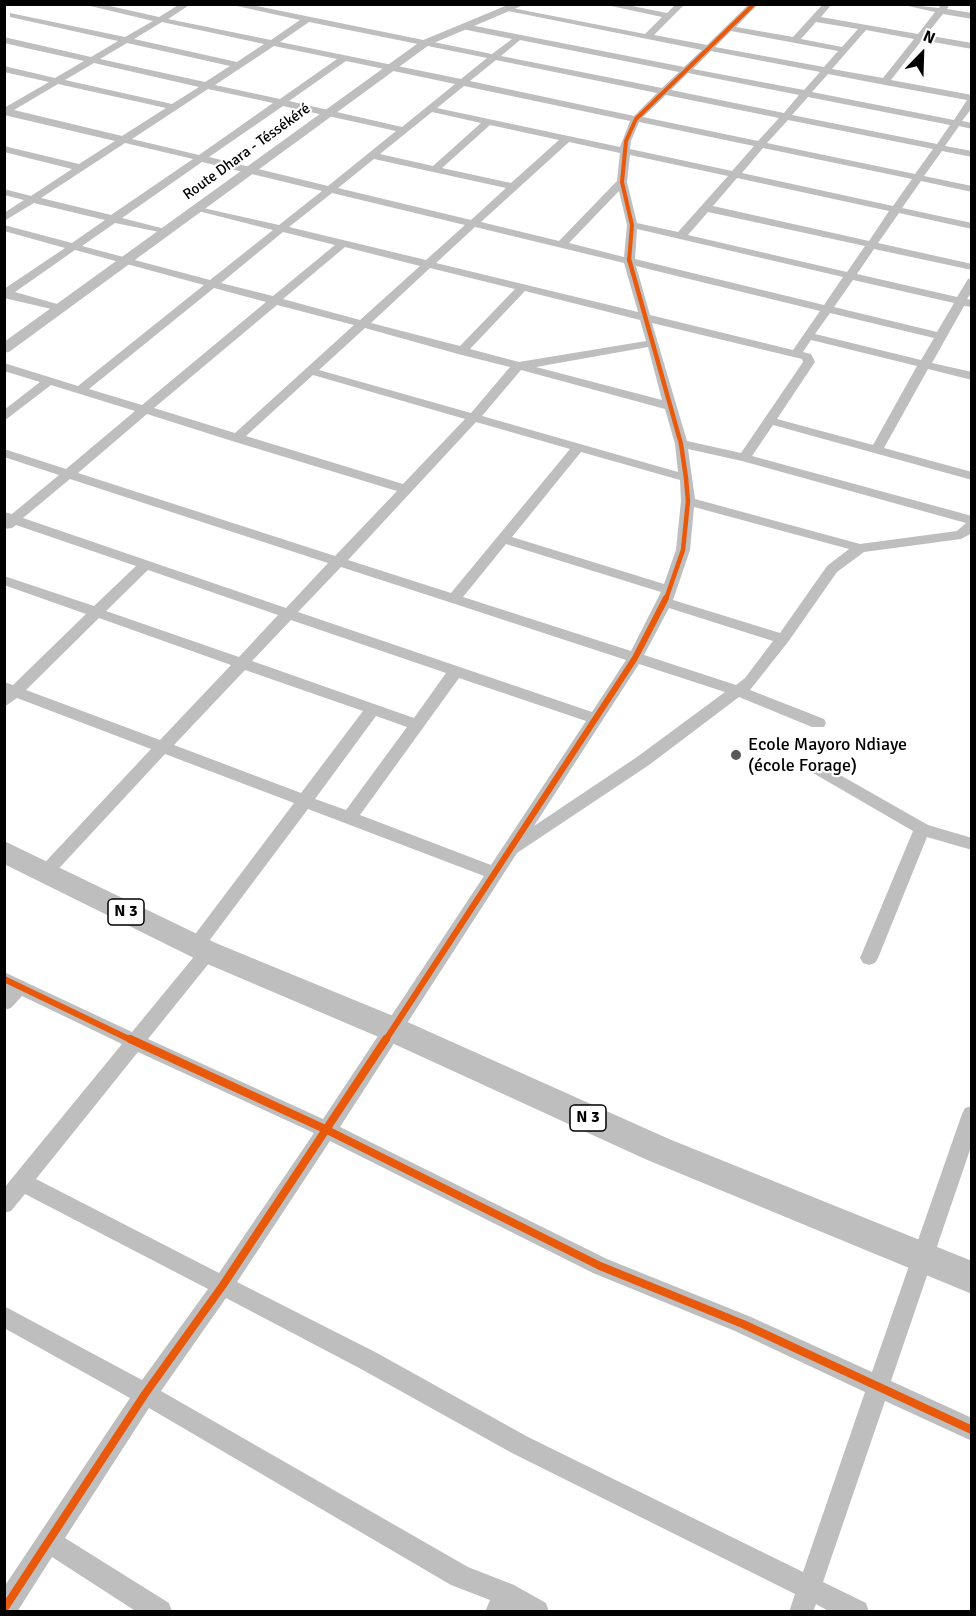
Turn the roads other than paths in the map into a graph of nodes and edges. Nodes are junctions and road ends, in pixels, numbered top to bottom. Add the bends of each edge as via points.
1 (86, 4) edge
2 (188, 4) edge
3 (232, 4) edge
4 (521, 4) edge
5 (606, 4) edge
6 (681, 4) edge
7 (754, 4) edge
8 (828, 4) edge
9 (903, 4) edge
10 (943, 8) edge
11 (23, 10) dead end
12 (507, 10) junction
13 (669, 16) junction
14 (972, 16) edge
15 (9, 18) edge
16 (815, 19) junction
17 (161, 20) junction
18 (307, 20) junction
19 (465, 27) junction
20 (864, 27) junction
21 (729, 28) junction
22 (647, 36) junction
23 (920, 37) junction
24 (518, 38) junction
25 (4, 40) edge
26 (127, 40) junction
27 (795, 40) junction
28 (271, 43) junction
29 (425, 43) junction
30 (972, 46) edge
31 (709, 48) junction
32 (845, 50) junction
33 (345, 58) junction
34 (493, 58) junction
35 (93, 60) junction
36 (238, 65) junction
37 (391, 68) junction
38 (4, 69) edge
39 (686, 70) junction
40 (826, 70) junction
41 (57, 81) junction
42 (885, 82) junction
43 (462, 83) junction
44 (206, 86) junction
45 (664, 92) junction
46 (806, 94) junction
47 (972, 99) edge
48 (282, 102) junction
49 (173, 107) junction
50 (430, 109) junction
51 (5, 111) edge
52 (329, 113) junction
53 (786, 117) junction
54 (636, 119) junction
55 (489, 122) junction
56 (956, 123) junction
57 (972, 126) edge
58 (404, 130) junction
59 (567, 138) junction
60 (124, 140) junction
61 (761, 145) junction
62 (939, 148) junction
63 (4, 149) edge
64 (626, 151) junction
65 (972, 154) edge
66 (372, 155) junction
67 (202, 158) junction
68 (81, 168) junction
69 (435, 169) junction
70 (251, 170) junction
71 (735, 175) junction
72 (917, 178) junction
73 (622, 182) junction
74 (515, 187) junction
75 (330, 189) junction
76 (972, 189) edge
77 (4, 192) edge
78 (33, 199) junction
79 (198, 208) junction
80 (706, 208) junction
81 (896, 210) junction
82 (4, 218) edge
83 (113, 220) junction
84 (474, 224) junction
85 (632, 225) junction
86 (972, 226) edge
87 (4, 228) edge
88 (280, 229) junction
89 (165, 232) junction
90 (681, 236) junction
91 (342, 244) junction
92 (561, 245) junction
93 (871, 245) junction
94 (75, 247) junction
95 (126, 260) junction
96 (629, 261) junction
97 (429, 265) junction
98 (972, 267) edge
99 (850, 276) junction
100 (972, 281) edge
101 (211, 284) junction
102 (522, 288) junction
103 (5, 294) edge
104 (274, 301) junction
105 (966, 303) edge
106 (60, 308) junction
107 (826, 309) junction
108 (645, 318) junction
109 (363, 324) junction
110 (808, 336) junction
111 (940, 336) junction
112 (652, 343) junction
113 (4, 349) edge
114 (462, 351) junction
115 (795, 354) junction
116 (924, 364) junction
117 (518, 366) junction
118 (4, 367) edge
119 (311, 371) junction
120 (972, 376) edge
121 (49, 381) junction
122 (80, 390) junction
123 (669, 406) junction
124 (145, 410) junction
125 (4, 417) edge
126 (473, 418) junction
127 (768, 420) junction
128 (237, 438) junction
129 (681, 444) junction
130 (578, 447) junction
131 (876, 450) junction
132 (4, 453) edge
133 (744, 458) junction
134 (68, 474) junction
135 (972, 476) edge
136 (686, 478) junction
137 (406, 489) junction
138 (687, 501) junction
139 (972, 520) edge
140 (8, 521) edge
141 (972, 525) edge
142 (503, 539) junction
143 (860, 549) junction
144 (337, 561) junction
145 (146, 564) junction
146 (4, 580) edge
147 (667, 596) junction
148 (454, 599) junction
149 (96, 613) junction
150 (288, 613) junction
151 (783, 639) junction
152 (635, 658) junction
153 (241, 663) junction
154 (456, 671) junction
155 (738, 691) junction
156 (8, 693) edge
157 (373, 709) junction
158 (595, 719) junction
159 (818, 723) dead end
160 (418, 725) junction
161 (161, 746) junction
162 (819, 769) dead end
163 (303, 800) junction
164 (349, 818) junction
165 (922, 829) junction
166 (972, 844) edge
167 (4, 851) edge
168 (508, 852) junction
169 (44, 873) junction
170 (494, 873) junction
171 (202, 949) junction
172 (869, 958) dead end
173 (12, 982) edge
174 (4, 1003) edge
175 (392, 1029) junction
176 (135, 1042) junction
177 (972, 1114) edge
178 (327, 1130) junction
179 (22, 1182) junction
180 (4, 1204) edge
181 (922, 1257) junction
182 (972, 1278) edge
183 (223, 1285) junction
184 (4, 1316) edge
185 (878, 1387) junction
186 (145, 1394) junction
187 (972, 1430) edge
188 (48, 1541) junction
189 (809, 1587) junction
190 (501, 1603) edge
191 (4, 1609) edge
192 (160, 1611) edge
193 (537, 1611) edge
194 (801, 1611) edge
195 (857, 1611) edge

1 - 17 street
2 - 17 street
3 - 18 street
4 - 12 street, Route Dhara - Téssékéré
5 - 13 street
6 - 13 street
7 - 21 street
8 - 16 street
9 - 10 street
10 - 14 street
10 - 23 street
11 - 15 street
12 - 19 street, Route Dhara - Téssékéré
12 - 22 street
13 - 22 street
15 - 26 street
16 - 20 street
16 - 27 street
17 - 26 street
17 - 28 street
18 - 28 street
18 - 29 street
19 - 24 street
19 - 29 street, Route Dhara - Téssékéré
20 - 23 street
20 - 32 street
21 - 27 street
21 - 31 street
22 - 31 street
23 - 30 street
23 - 42 street
24 - 34 street
24 - 39 street
25 - 35 street
26 - 35 street
26 - 36 street
27 - 32 street
28 - 33 street
28 - 36 street
29 - 34 street
29 - 37 street, Route Dhara - Téssékéré
31 - 39 street
31 - 40 street
32 - 40 street
33 - 37 street
33 - 48 street
34 - 43 street
34 - 45 street
35 - 41 street
35 - 44 street
36 - 44 street
37 - 43 street
37 - 52 street, Route Dhara - Téssékéré
38 - 41 street
39 - 45 street
39 - 46 street
40 - 42 street
40 - 46 street
41 - 49 street
41 - 51 street
42 - 47 street
43 - 50 street
43 - 54 street
44 - 48 street
44 - 49 street
45 - 53 street
45 - 54 street
46 - 53 street
46 - 56 street
47 - 56 street
48 - 52 street
48 - 67 street
49 - 60 street
50 - 55 street
50 - 58 street
51 - 60 street
52 - 58 street
52 - 70 street, Route Dhara - Téssékéré
53 - 61 street
53 - 62 street
54 - 61 street
54 - 64 street
55 - 59 street
55 - 69 street
56 - 57 street
56 - 62 street
58 - 66 street
59 - 64 street
59 - 74 street
60 - 67 street
60 - 68 street
61 - 71 street
61 - 72 street
62 - 65 street
62 - 72 street
63 - 68 street
64 - 71 street
64 - 73 street
66 - 69 street
66 - 75 street
67 - 70 street
67 - 83 street
68 - 78 street
69 - 74 street
70 - 75 street
70 - 79 street, Route Dhara - Téssékéré
71 - 80 street
71 - 81 street
72 - 76 street
72 - 81 street
73 - 85 street
73 - 92 street
74 - 84 street
75 - 84 street
75 - 88 street
77 - 78 street
78 - 82 street
78 - 83 street
79 - 88 street
79 - 89 street, Route Dhara - Téssékéré
80 - 90 street
80 - 93 street
81 - 86 street
81 - 93 street
83 - 89 street
83 - 94 street
84 - 92 street
84 - 97 street
85 - 90 street
85 - 96 street
87 - 94 street
88 - 91 street
88 - 101 street
89 - 95 street, Route Dhara - Téssékéré
90 - 99 street
91 - 97 street
91 - 104 street
92 - 96 street
93 - 98 street
93 - 99 street
94 - 95 street
94 - 103 street
95 - 101 street
95 - 106 street, Route Dhara - Téssékéré
96 - 107 street
96 - 108 street
97 - 102 street
97 - 109 street
99 - 105 street
99 - 107 street
100 - 105 street
101 - 104 street
101 - 122 street
102 - 108 street
102 - 114 street
103 - 106 street
104 - 109 street
104 - 124 street
105 - 111 street
106 - 113 street, Route Dhara - Téssékéré
107 - 110 street
107 - 111 street
108 - 112 street
108 - 115 street
109 - 114 street
109 - 119 street
110 - 115 street
110 - 116 street
111 - 116 street
112 - 117 street
112 - 123 street
114 - 117 street
115 - 127 street via 807,357 809,362
116 - 120 street
116 - 131 street
117 - 123 street
117 - 126 street
118 - 121 street
119 - 126 street
119 - 128 street
121 - 122 street
121 - 125 street
122 - 124 street
123 - 129 street
124 - 128 street
124 - 134 street
126 - 130 street
126 - 137 street
127 - 131 street
127 - 133 street
128 - 137 street
129 - 133 street
129 - 136 street
130 - 136 street
130 - 142 street
131 - 135 street
132 - 134 street
133 - 139 street
134 - 140 street
134 - 144 street
136 - 138 street
137 - 144 street
138 - 143 street
138 - 147 street via 683,550
140 - 145 street
141 - 143 street via 961,535
142 - 147 street
142 - 148 street
143 - 151 street via 832,569
144 - 148 street
144 - 150 street
145 - 149 street
145 - 150 street
146 - 149 street
147 - 151 street
147 - 152 street
148 - 152 street
149 - 153 street
149 - 156 street
150 - 153 street
150 - 154 street
151 - 155 street via 750,682
152 - 155 street
152 - 158 street
153 - 157 street
153 - 161 street
154 - 158 street
154 - 160 street
155 - 159 street
155 - 168 street
156 - 161 street
157 - 160 street
157 - 163 street
158 - 168 street
160 - 164 street
161 - 163 street
161 - 169 street
162 - 165 street
163 - 164 street
163 - 171 street
164 - 170 street
165 - 166 street
165 - 172 street
167 - 169 main road, N 3
168 - 170 street
169 - 171 main road, N 3
170 - 175 street
171 - 175 main road, N 3
171 - 176 street
173 - 174 street
173 - 176 street
175 - 178 street
175 - 181 main road, N 3 via 657,1149
176 - 178 street
176 - 179 street
177 - 181 street
178 - 183 street
178 - 185 street via 600,1266 742,1324
179 - 180 street
179 - 183 street
181 - 182 main road, N 3
181 - 185 street
183 - 186 street
183 - 189 street via 520,1445
184 - 186 street
185 - 187 street
185 - 189 street
186 - 188 street
186 - 190 street
188 - 191 street
188 - 192 street
189 - 194 street
189 - 195 street
190 - 193 street

